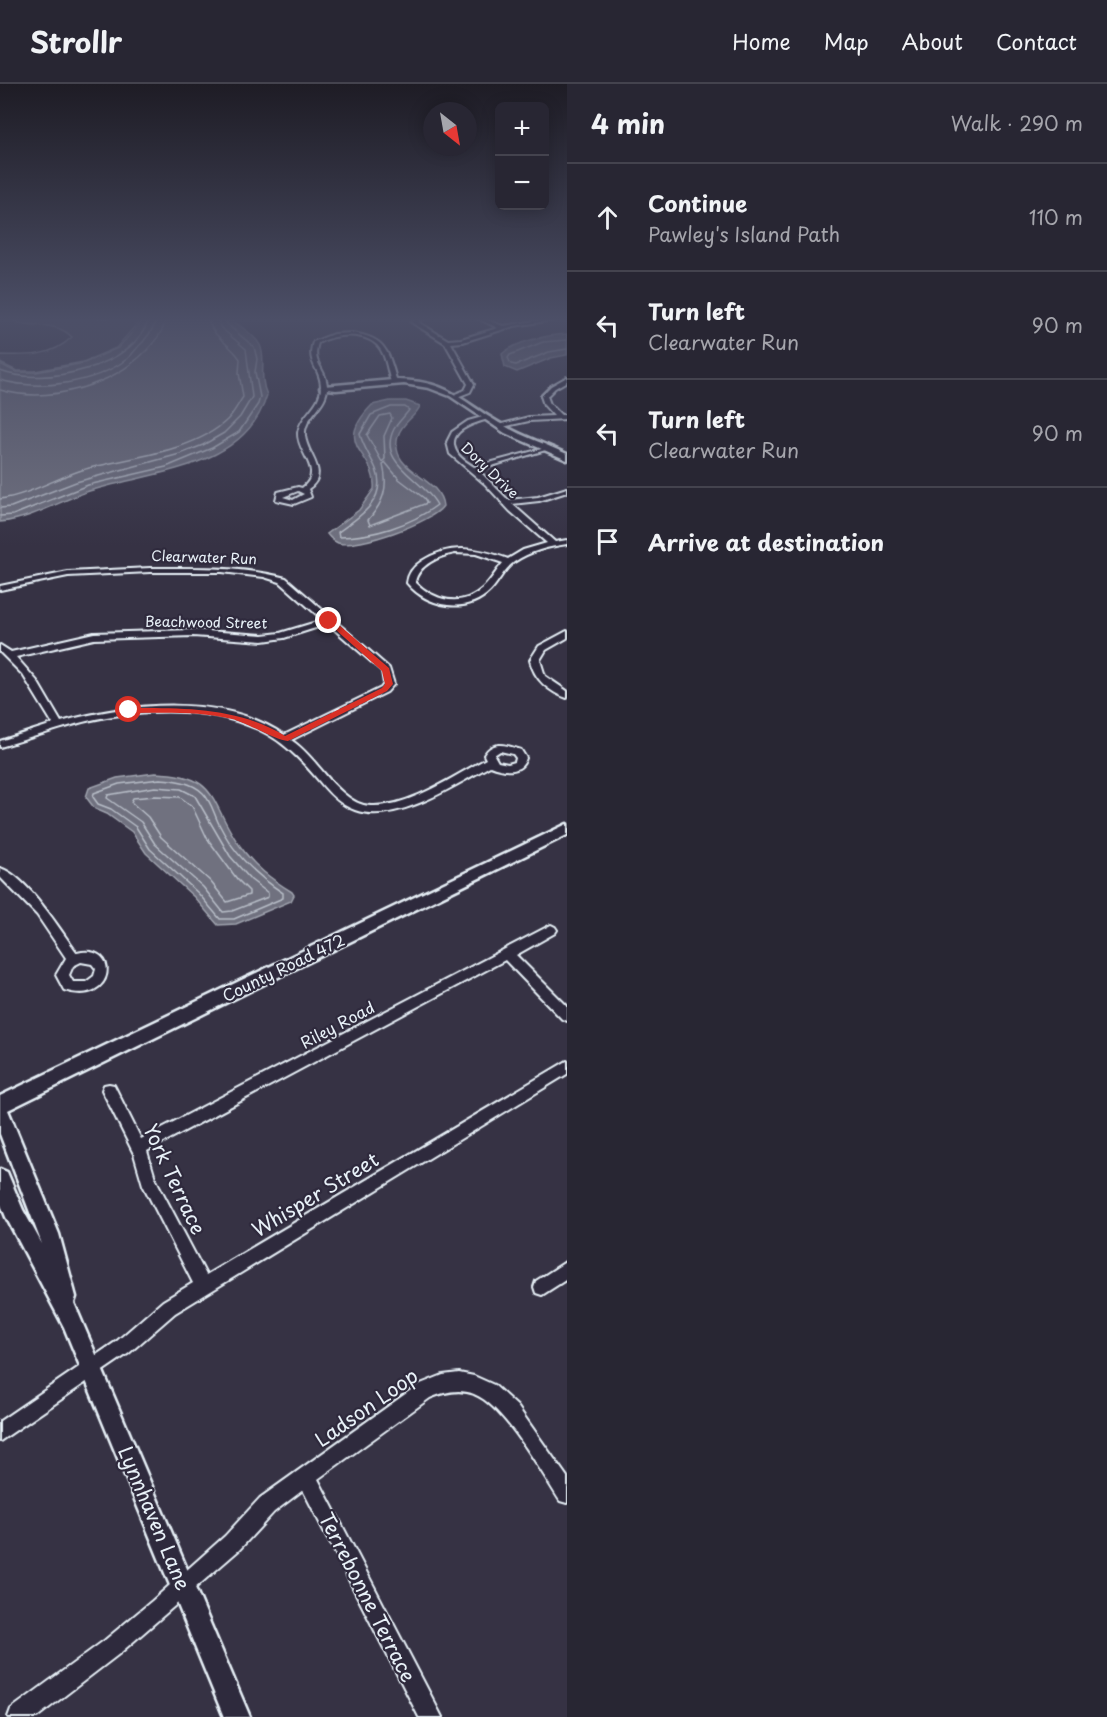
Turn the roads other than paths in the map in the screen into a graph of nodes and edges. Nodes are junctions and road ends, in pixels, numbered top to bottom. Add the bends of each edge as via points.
1 (322, 394) edge
2 (546, 394) edge
3 (457, 395) edge
4 (559, 417) junction
5 (567, 417) edge
6 (486, 418) junction
7 (498, 426) junction
8 (548, 448) junction
9 (567, 457) edge
10 (472, 470) junction
11 (303, 490) dead end
12 (567, 490) edge
13 (507, 502) junction
14 (567, 542) edge
15 (553, 544) junction
16 (508, 562) junction
17 (0, 588) edge
18 (329, 621) junction
19 (567, 634) edge
20 (0, 648) edge
21 (10, 655) junction
22 (567, 695) edge
23 (59, 726) junction
24 (285, 740) junction
25 (0, 744) edge
26 (491, 761) dead end
27 (567, 829) edge
28 (0, 872) edge
29 (550, 930) dead end
30 (506, 953) junction
31 (74, 959) dead end
32 (567, 1015) edge
33 (567, 1067) edge
34 (109, 1090) dead end
35 (0, 1105) edge
36 (0, 1111) edge
37 (138, 1148) junction
38 (0, 1178) edge
39 (567, 1269) edge
40 (203, 1286) junction
41 (542, 1287) dead end
42 (72, 1320) junction
43 (92, 1367) junction
44 (0, 1432) edge
45 (306, 1476) junction
46 (567, 1494) edge
47 (183, 1586) junction
48 (19, 1717) edge
49 (237, 1717) edge
50 (431, 1717) edge

1 - 11 street via 302,428 315,476 314,483
2 - 4 street via 546,405
3 - 6 street
4 - 5 street
4 - 7 street
6 - 7 street
6 - 10 street, Dory Drive via 464,425 450,442 455,458
7 - 8 street
8 - 9 street
8 - 10 street
10 - 13 street, Dory Drive
12 - 13 street via 539,499
13 - 15 street, Dory Drive
14 - 15 street
15 - 16 street
16 - 16 street via 486,590 464,602 436,601 411,583 417,569 450,550 474,550
17 - 18 street, Clearwater Run via 68,574 108,571 266,575 283,580
18 - 21 street, Beachwood Street via 263,638 153,632 94,636
18 - 24 street, Clearwater Run via 386,670 389,684
19 - 22 street via 542,648 535,660 544,681
20 - 21 street
21 - 23 street via 32,680
23 - 24 street via 129,710 182,710 234,717
23 - 25 street
24 - 26 street via 345,802 368,810 401,806
27 - 35 street, County Road 472
28 - 31 street via 41,912
29 - 30 street, Riley Road
30 - 32 street
30 - 37 street, Riley Road
33 - 40 street, Whisper Street
34 - 37 street, York Terrace
36 - 42 street, Lynnhaven Lane via 49,1234
37 - 40 street, York Terrace via 148,1180
38 - 42 street, Lynnhaven Lane via 16,1217
39 - 41 street
40 - 43 street, Whisper Street via 169,1307 123,1347
42 - 43 street, Lynnhaven Lane
43 - 44 street, Whisper Street
43 - 47 street, Lynnhaven Lane
45 - 46 street, Ladson Loop via 424,1391 457,1382 477,1385 495,1395 512,1413
45 - 47 street, Ladson Loop via 267,1505 232,1543
45 - 50 street, Terrebonne Terrace
47 - 48 street, Ladson Loop via 112,1647
47 - 49 street, Lynnhaven Lane

